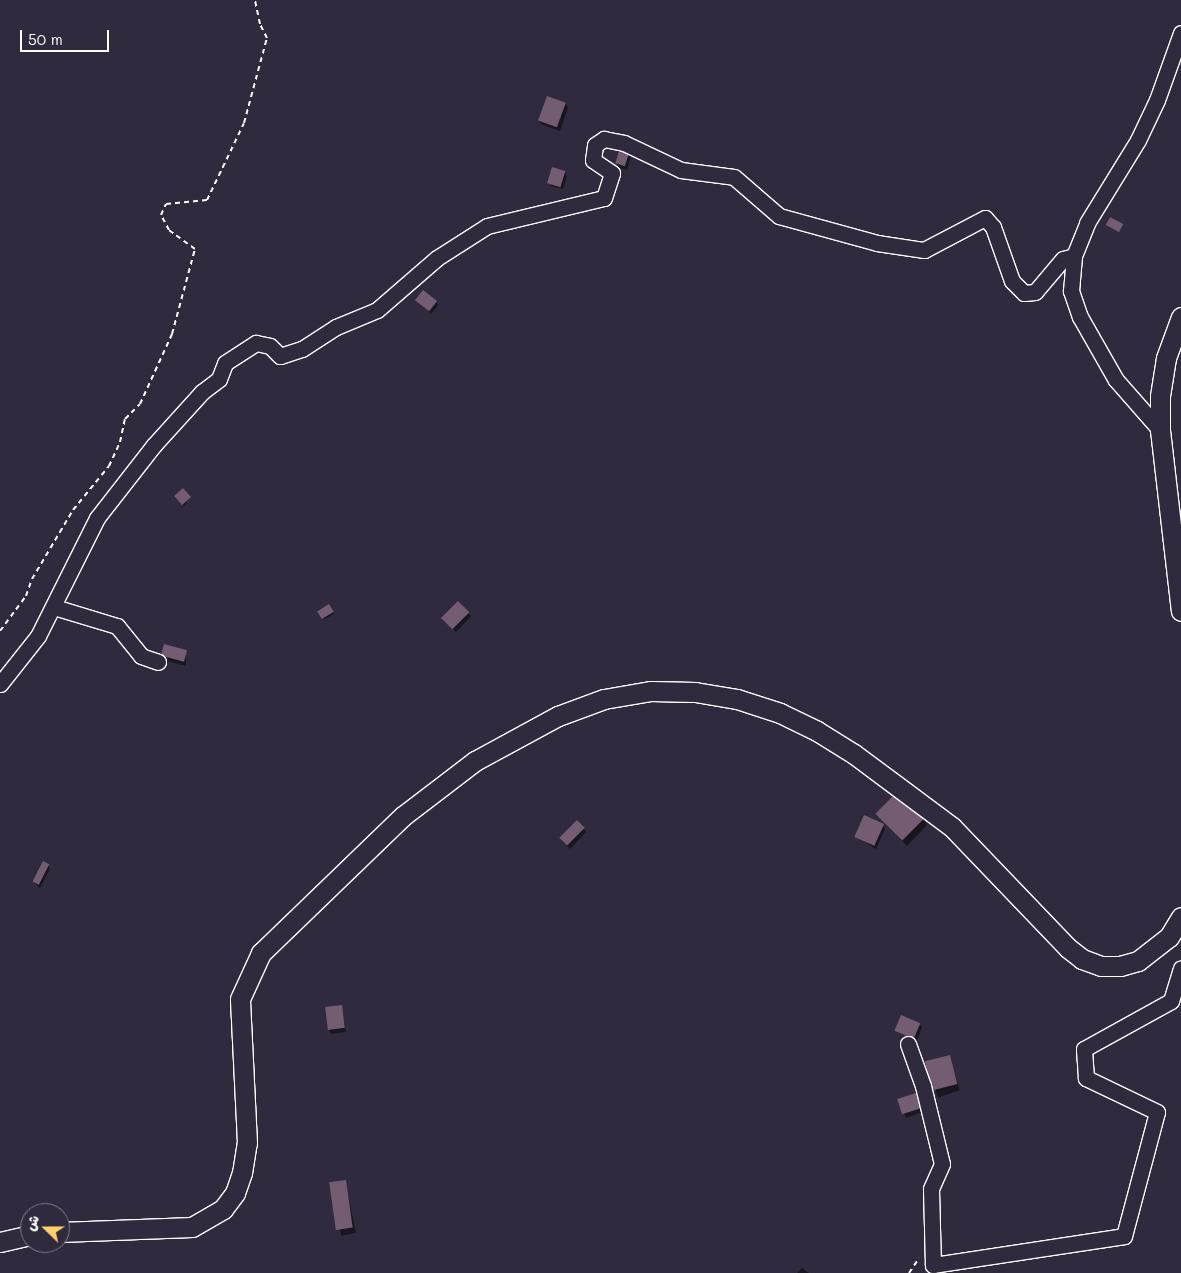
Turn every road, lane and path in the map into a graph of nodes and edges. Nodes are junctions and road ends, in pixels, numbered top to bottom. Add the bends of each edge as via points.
1 (255, 0) edge
2 (1181, 33) edge
3 (1074, 256) junction
4 (1181, 317) edge
5 (1160, 430) junction
6 (54, 607) junction
7 (1181, 610) edge
8 (0, 631) edge
9 (158, 662) dead end
10 (0, 684) edge
11 (1181, 921) edge
12 (1181, 969) edge
13 (908, 1044) dead end
14 (70, 1232) edge
15 (20, 1237) edge
16 (0, 1242) edge

1 - 8 path via 267,38 244,123 207,200 166,204 161,215 169,230 195,249 172,334 140,404 125,420 120,442 108,466 73,510 32,578 26,596
2 - 3 street via 1157,100 1127,160 1087,223
3 - 5 street via 1071,291 1080,317 1116,380
3 - 6 street via 1063,259 1035,292 1024,293 1012,282 993,227 985,218 924,250 877,242 778,216 734,177 681,170 632,146 604,138 595,145 593,160 612,173 604,198 487,226 436,258 377,310 336,327 302,349 280,356 270,346 256,344 226,363 219,379 202,392 154,446 97,518
4 - 5 main road via 1166,358 1160,397
5 - 7 main road
6 - 9 street via 117,626 141,656
6 - 10 street via 38,636
11 - 14 main road via 1158,947 1138,961 1120,966 1101,966 1082,959 952,827 854,754 780,712 737,699 695,692 651,691 604,699 549,720 475,761 403,816 261,953 240,999 247,1143 235,1193 223,1209 209,1220 176,1229
12 - 13 street via 1171,1001 1084,1049 1086,1078 1157,1112 1124,1236 933,1265 930,1189 942,1164 923,1086
15 - 16 main road

